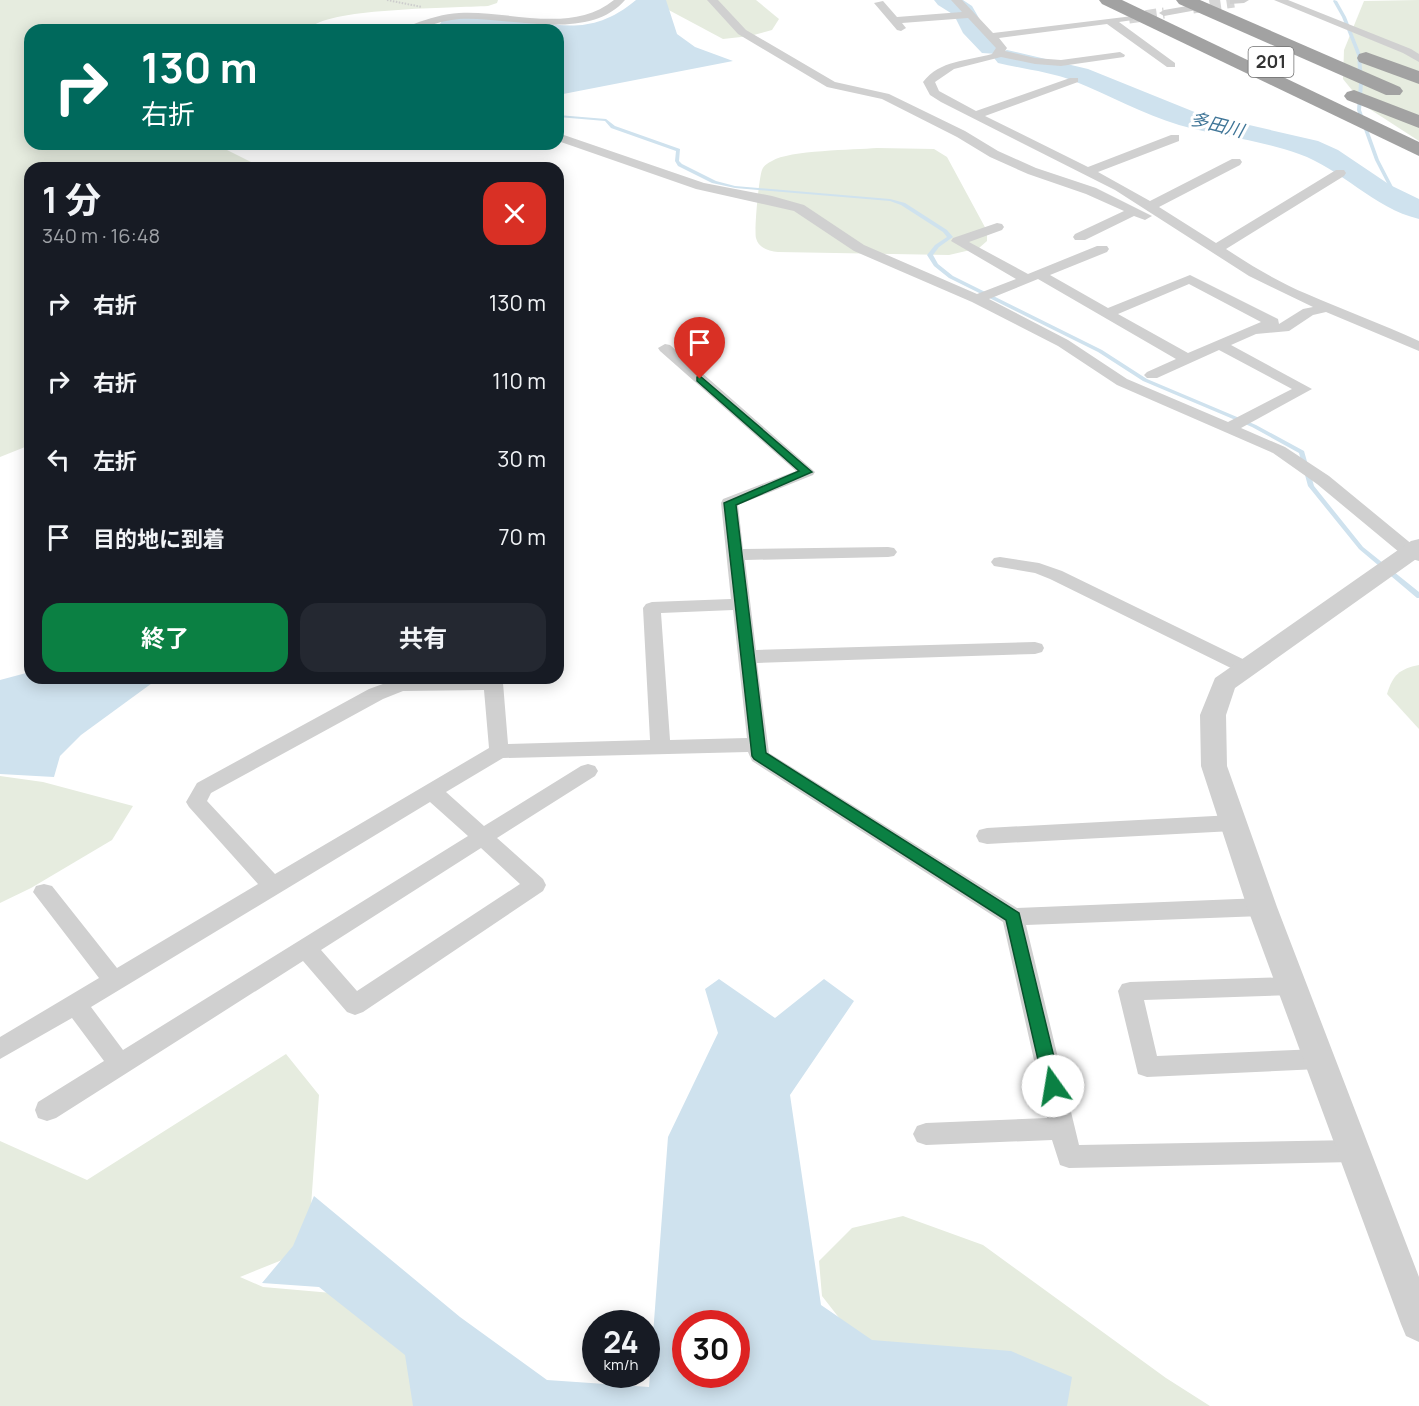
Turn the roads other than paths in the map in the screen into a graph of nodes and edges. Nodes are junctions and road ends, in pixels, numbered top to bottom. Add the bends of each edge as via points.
1 (620, 0) edge
2 (712, 0) edge
3 (956, 0) edge
4 (1108, 0) edge
5 (1213, 0) edge
6 (1280, 0) edge
7 (879, 3) dead end
8 (1189, 4) edge
9 (1126, 9) edge
10 (1164, 13) tunnel mouth
11 (969, 15) junction
12 (1110, 21) junction
13 (420, 24) edge
14 (992, 36) junction
15 (1332, 45) dead end
16 (1000, 52) junction
17 (1354, 53) dead end
18 (1120, 55) dead end
19 (1419, 59) edge
20 (1171, 65) dead end
21 (1419, 78) edge
22 (1074, 80) dead end
23 (1408, 98) dead end
24 (973, 116) junction
25 (1419, 122) edge
26 (1175, 138) dead end
27 (564, 139) edge
28 (1419, 150) edge
29 (1236, 162) dead end
30 (1086, 172) junction
31 (1340, 173) dead end
32 (1148, 207) junction
33 (1134, 211) junction
34 (1162, 215) junction
35 (997, 227) dead end
36 (1080, 237) dead end
37 (1102, 249) dead end
38 (1216, 249) junction
39 (1033, 277) junction
40 (977, 299) junction
41 (1328, 307) junction
42 (1107, 313) junction
43 (1253, 330) junction
44 (1220, 345) junction
45 (665, 348) dead end
46 (1419, 348) edge
47 (1187, 359) junction
48 (1152, 375) dead end
49 (1229, 428) junction
50 (888, 552) dead end
51 (1416, 552) edge
52 (735, 555) junction
53 (1000, 562) dead end
54 (741, 604) junction
55 (1035, 648) dead end
56 (747, 657) junction
57 (1246, 668) junction
58 (447, 684) edge
59 (493, 684) edge
60 (757, 745) junction
61 (660, 747) junction
62 (499, 751) junction
63 (588, 771) dead end
64 (432, 791) junction
65 (1233, 823) junction
66 (484, 836) junction
67 (987, 836) dead end
68 (273, 886) junction
69 (44, 892) dead end
70 (1262, 907) junction
71 (1013, 917) junction
72 (305, 948) junction
73 (114, 981) junction
74 (1292, 986) junction
75 (75, 1004) junction
76 (0, 1049) edge
77 (1319, 1059) junction
78 (120, 1064) junction
79 (46, 1110) dead end
80 (1062, 1128) junction
81 (926, 1134) dead end
82 (1354, 1151) junction
83 (1419, 1324) edge

1 - 13 street via 597,15 583,18 488,8 443,12
2 - 33 street via 742,32 831,85 885,96 1032,171 1091,190
3 - 11 street
4 - 28 highway
5 - 15 highway
6 - 19 street
7 - 11 street via 898,24
8 - 10 street
8 - 23 highway, 201
9 - 12 street
9 - 25 highway, 201
11 - 14 street
12 - 14 street
12 - 20 street
14 - 16 street via 1002,48
16 - 18 street via 1060,63
16 - 24 street via 987,59 942,69 929,82 934,93
17 - 21 highway
22 - 24 street
24 - 30 street
26 - 30 street
27 - 40 street via 700,186 799,208 859,248
29 - 32 street
30 - 32 street via 1119,187
31 - 38 street
32 - 34 street
33 - 34 street via 1146,216
33 - 36 street
34 - 38 street
35 - 39 street via 958,241
37 - 39 street
38 - 41 street via 1254,273
39 - 40 street
39 - 42 street
40 - 49 street via 1063,343 1122,382
41 - 43 street via 1308,312 1284,328
41 - 46 street
42 - 43 street via 1190,279 1274,322
42 - 47 street
43 - 44 street
44 - 47 street
44 - 49 street via 1304,389
45 - 52 street via 807,472 729,503
47 - 48 street
49 - 51 street via 1279,450
50 - 52 street
51 - 57 street
52 - 54 street
53 - 57 street via 1056,575
54 - 56 street
54 - 61 street via 652,608
55 - 56 street
56 - 60 street
57 - 65 street via 1224,684 1213,715 1214,766
58 - 68 street via 401,685 376,694 204,788 196,802
59 - 62 street
60 - 61 street
60 - 71 street via 759,756
61 - 62 street
62 - 64 street
63 - 66 street
64 - 66 street
64 - 68 street
65 - 67 street
65 - 70 street
66 - 72 street
66 - 72 street via 536,885 355,1005
68 - 73 street
69 - 73 street
70 - 71 street
70 - 74 street
71 - 80 street
72 - 78 street
73 - 75 street
74 - 77 street
74 - 77 street via 1130,991 1147,1067
75 - 76 street
75 - 78 street
77 - 82 street
78 - 79 street
80 - 81 street
80 - 82 street via 1069,1157
82 - 83 street

